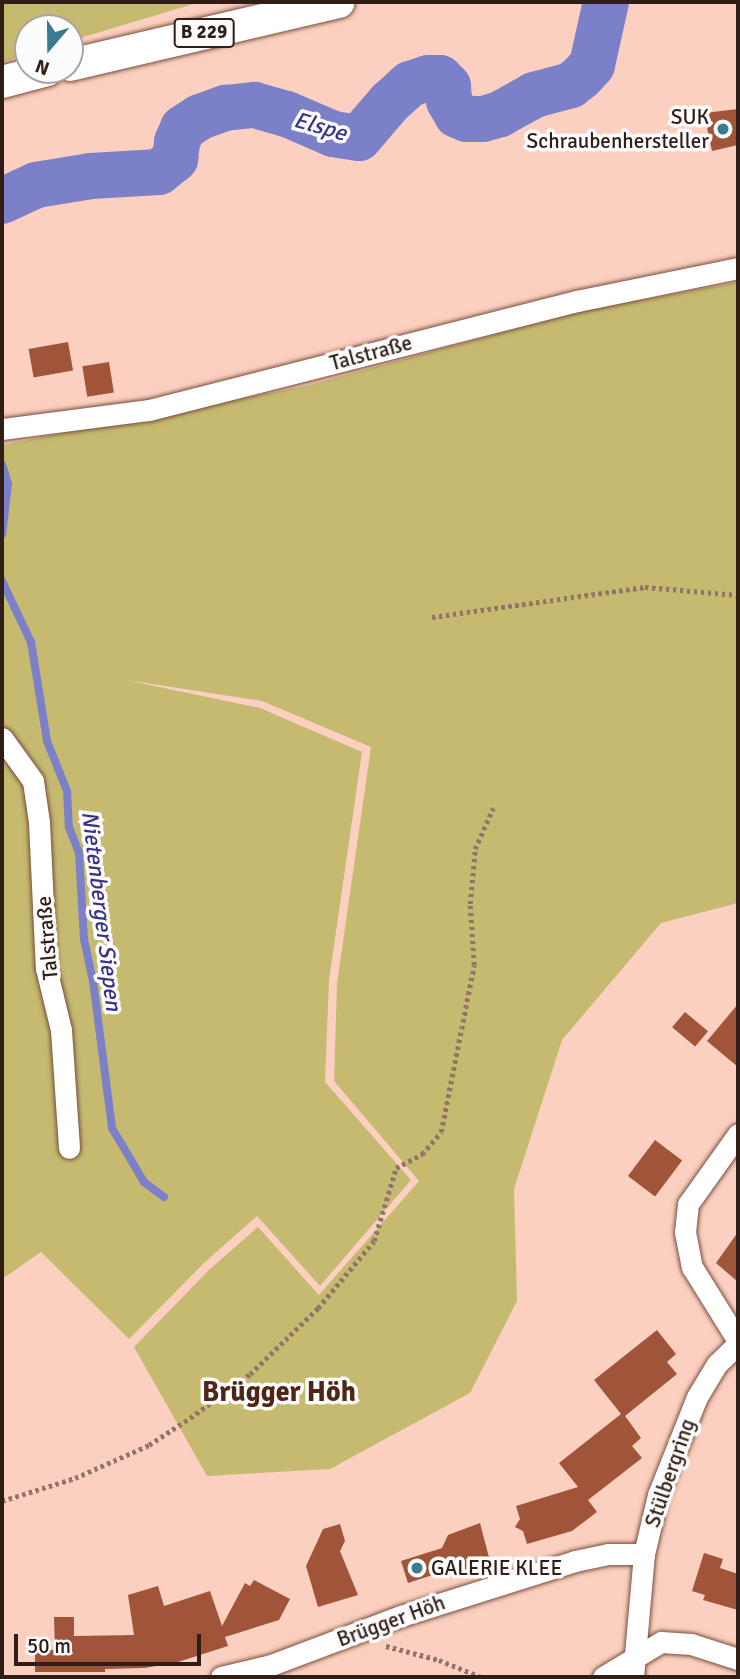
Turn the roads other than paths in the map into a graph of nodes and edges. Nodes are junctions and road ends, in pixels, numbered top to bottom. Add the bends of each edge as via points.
1 (339, 2) edge
2 (84, 62) edge
3 (738, 268) edge
4 (2, 429) edge
5 (2, 738) edge
6 (738, 1133) edge
7 (69, 1148) dead end
8 (738, 1343) edge
9 (644, 1555) junction
10 (738, 1659) edge
11 (634, 1668) edge
12 (221, 1677) edge
13 (603, 1677) edge

1 - 2 main road, B 229
3 - 4 street, Talstraße via 577,300 149,410
5 - 7 street, Talstraße via 33,782 46,968 61,1030
6 - 8 street, Stülbergring via 688,1204 685,1231 692,1267
8 - 9 street, Stülbergring via 717,1364 697,1397 658,1495
9 - 11 street, Stülbergring
9 - 12 street, Brügger Höh via 608,1554 562,1564 401,1616 271,1665
10 - 11 street via 691,1644 661,1642
11 - 13 street

